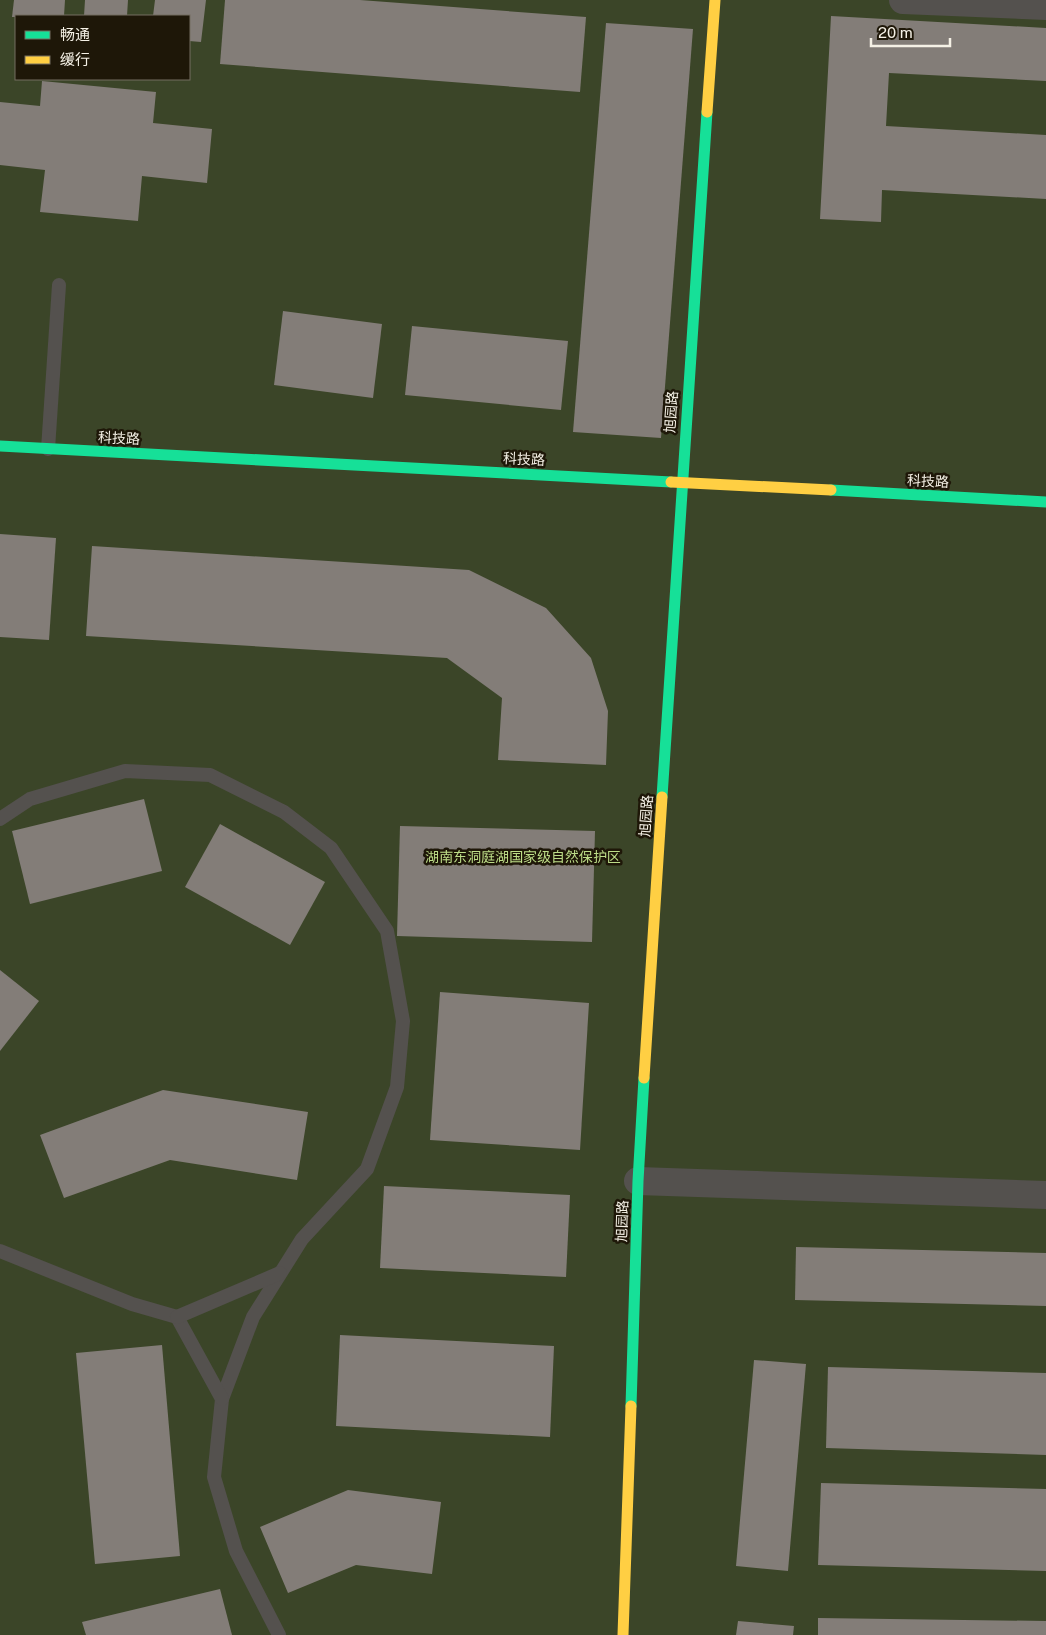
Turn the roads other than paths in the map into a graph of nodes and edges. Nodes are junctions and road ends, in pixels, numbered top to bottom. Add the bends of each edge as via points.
1 (715, 0) edge
2 (902, 0) edge
3 (1046, 6) edge
4 (59, 285) dead end
5 (0, 446) edge
6 (48, 449) junction
7 (682, 483) junction
8 (1046, 502) edge
9 (0, 819) edge
10 (638, 1181) junction
11 (1046, 1195) edge
12 (0, 1251) edge
13 (280, 1274) junction
14 (177, 1316) junction
15 (222, 1399) junction
16 (278, 1635) edge
17 (623, 1635) edge

1 - 7 street, 旭园路
2 - 3 street
4 - 6 lane
5 - 6 street, 科技路
6 - 7 street, 科技路
7 - 8 street, 科技路
7 - 10 street, 旭园路
9 - 13 lane via 30,799 125,771 210,775 284,812 331,848 387,931 404,1021 397,1087 366,1168 302,1239
10 - 11 street
10 - 17 street, 旭园路
12 - 14 lane via 132,1304
13 - 14 lane
13 - 15 lane via 253,1316
14 - 15 lane
15 - 16 lane via 214,1477 236,1550

